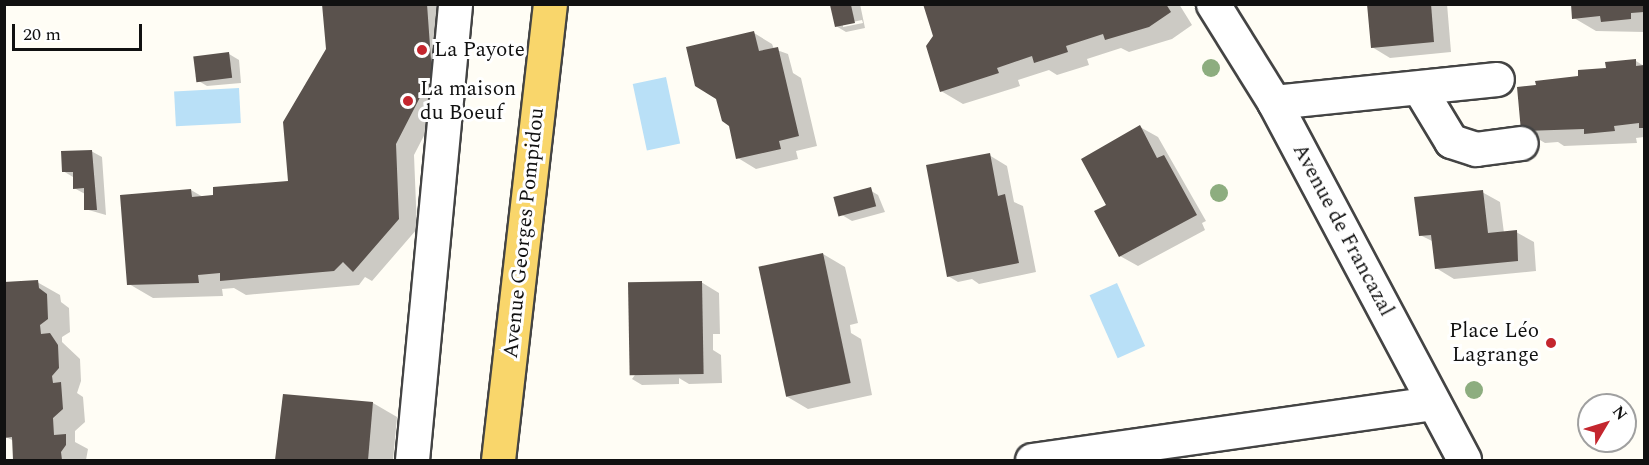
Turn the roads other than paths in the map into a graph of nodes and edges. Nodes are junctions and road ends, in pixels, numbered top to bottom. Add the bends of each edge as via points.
1 (455, 4) edge
2 (550, 4) edge
3 (1213, 4) edge
4 (1497, 79) dead end
5 (1419, 88) junction
6 (1274, 102) junction
7 (1521, 142) dead end
8 (1433, 403) junction
9 (412, 460) edge
10 (498, 460) edge
11 (1032, 460) edge
12 (1464, 460) edge

1 - 9 street
2 - 10 main road, Avenue Georges Pompidou
3 - 6 street, Avenue de Francazal
4 - 5 street
5 - 6 street
5 - 7 street via 1451,141 1476,149
6 - 8 street, Avenue de Francazal
8 - 11 street
8 - 12 street, Avenue de Francazal

